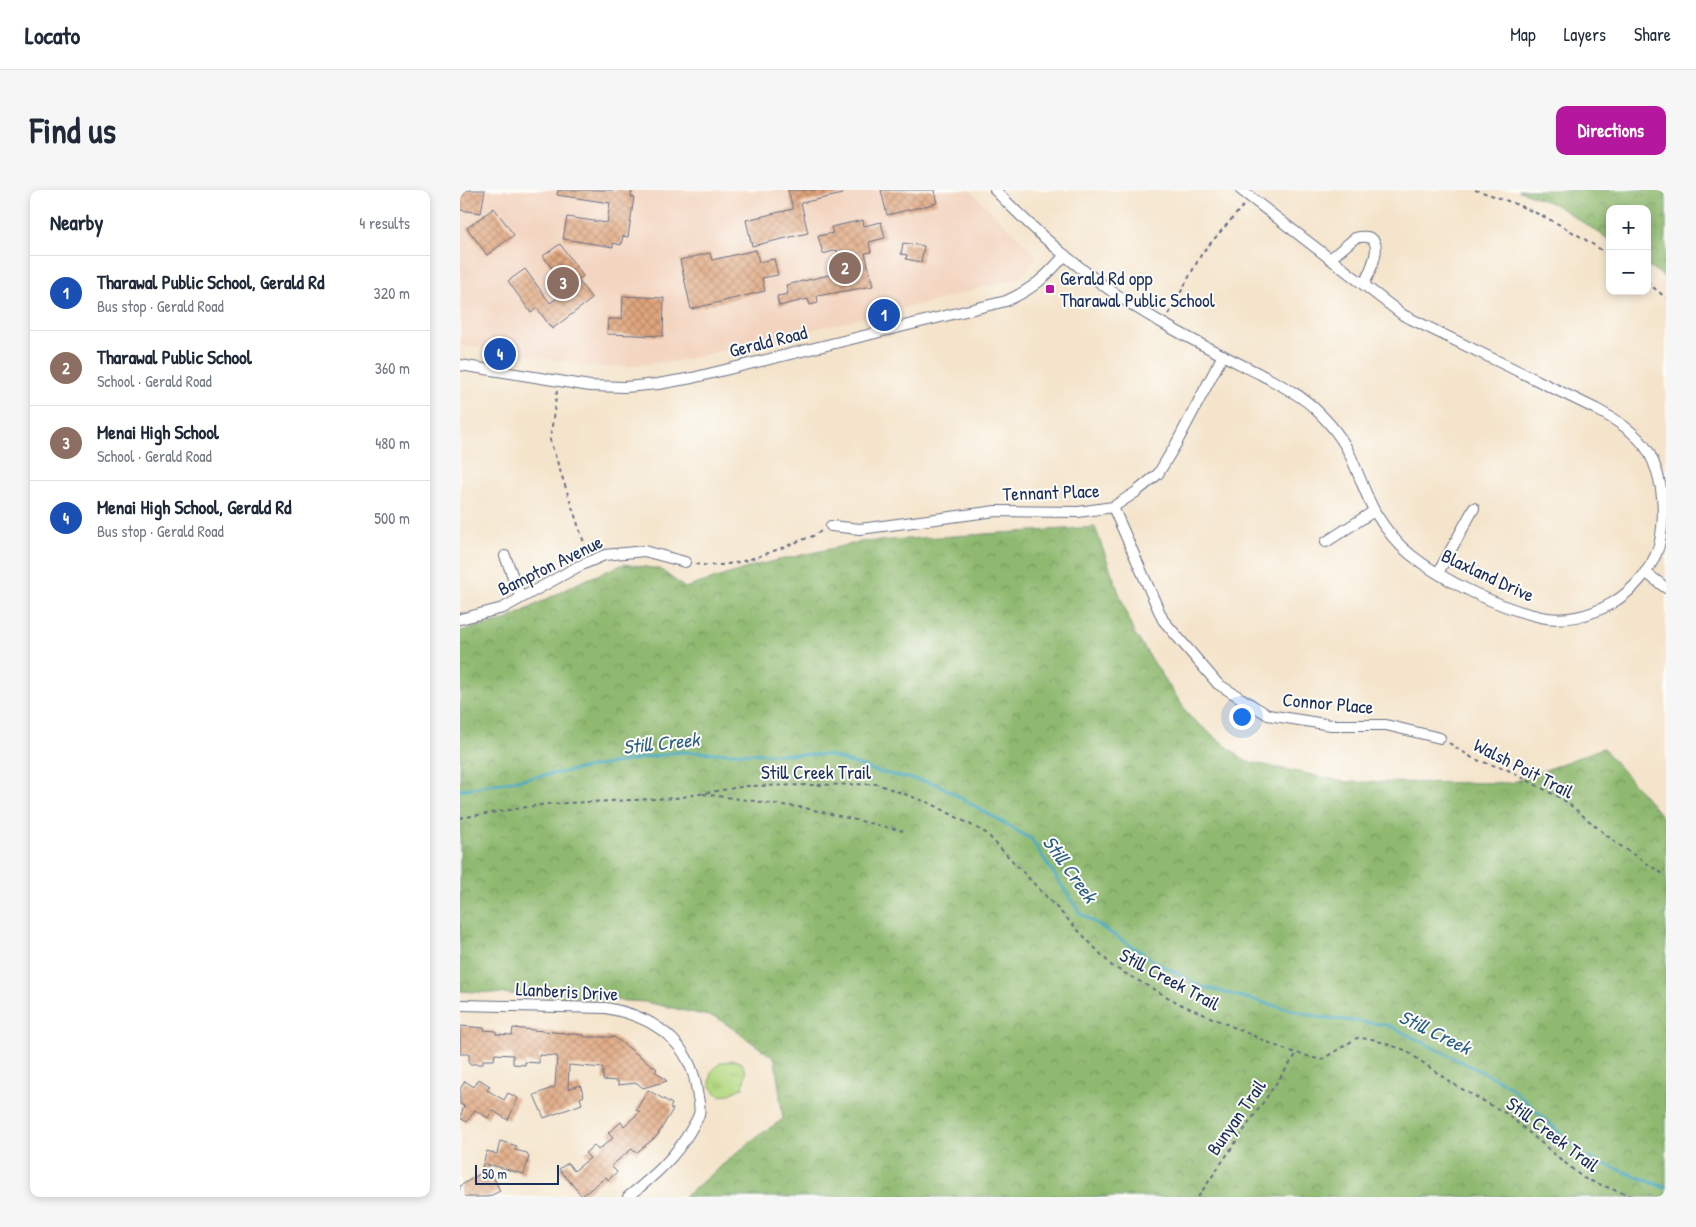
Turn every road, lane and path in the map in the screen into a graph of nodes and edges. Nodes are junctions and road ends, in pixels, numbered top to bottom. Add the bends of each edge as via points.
1 (995, 190) edge
2 (1241, 190) edge
3 (1475, 190) edge
4 (1250, 198) junction
5 (1606, 254) edge
6 (1065, 255) junction
7 (1330, 259) junction
8 (1364, 284) junction
9 (1651, 285) edge
10 (1666, 298) edge
11 (1163, 324) junction
12 (1223, 355) junction
13 (460, 365) edge
14 (558, 381) junction
15 (1113, 507) junction
16 (1474, 508) dead end
17 (1374, 511) junction
18 (830, 526) joint
19 (1326, 542) dead end
20 (505, 556) dead end
21 (591, 561) junction
22 (685, 562) joint
23 (1645, 572) junction
24 (1438, 573) junction
25 (1666, 588) edge
26 (521, 598) junction
27 (460, 619) edge
28 (1440, 738) joint
29 (701, 794) junction
30 (460, 818) edge
31 (903, 830) dead end
32 (1666, 876) edge
33 (460, 1005) edge
34 (1297, 1053) junction
35 (628, 1197) edge
36 (1198, 1197) edge
37 (1633, 1197) edge

1 - 6 street, Blaxland Drive
2 - 4 street, Blaxland Drive
3 - 5 path via 1547,218
4 - 7 street, Blaxland Drive
4 - 11 path via 1202,253
6 - 11 street, Blaxland Drive via 1102,285
6 - 14 street, Gerald Road via 1026,292 983,308 684,379 625,387
7 - 8 street, Blaxland Drive
7 - 8 street via 1355,238 1371,239 1377,254
8 - 23 street, Blaxland Drive via 1403,315 1596,409 1617,420 1635,436 1647,450 1663,496 1659,546
9 - 10 path
11 - 12 street, Blaxland Drive
12 - 15 street, Tennant Place via 1158,474
12 - 17 street, Blaxland Drive via 1310,404 1349,452
13 - 14 street, Gerald Road
14 - 21 path via 550,440
15 - 18 street, Tennant Place via 1078,512 996,511 860,529
15 - 28 street, Connor Place via 1163,620 1218,684 1268,715 1331,725 1386,725
16 - 24 street
17 - 19 street
17 - 24 street, Blaxland Drive via 1410,554
18 - 22 path via 813,536 737,564 710,567
20 - 26 street
21 - 22 street, Bampton Avenue via 617,552 644,551
21 - 26 street, Bampton Avenue
23 - 24 street, Blaxland Drive via 1623,595 1599,611 1569,619 1544,618 1516,611
23 - 25 street
26 - 27 street, Bampton Avenue via 495,611
28 - 32 path, Walsh Poit Trail via 1474,759 1508,770 1564,800 1616,843
29 - 30 path, Still Creek Trail via 546,804
29 - 31 path via 805,808
29 - 34 path, Still Creek Trail via 746,786 878,784 932,804 986,833 1112,966 1180,1004
33 - 35 street, Llanberis Drive via 606,1008 646,1019 680,1047 693,1073 700,1114 679,1150
34 - 36 path, Bunyan Trail
34 - 37 path, Still Creek Trail via 1321,1060 1357,1038 1372,1039 1405,1050 1453,1084 1507,1114 1583,1178

